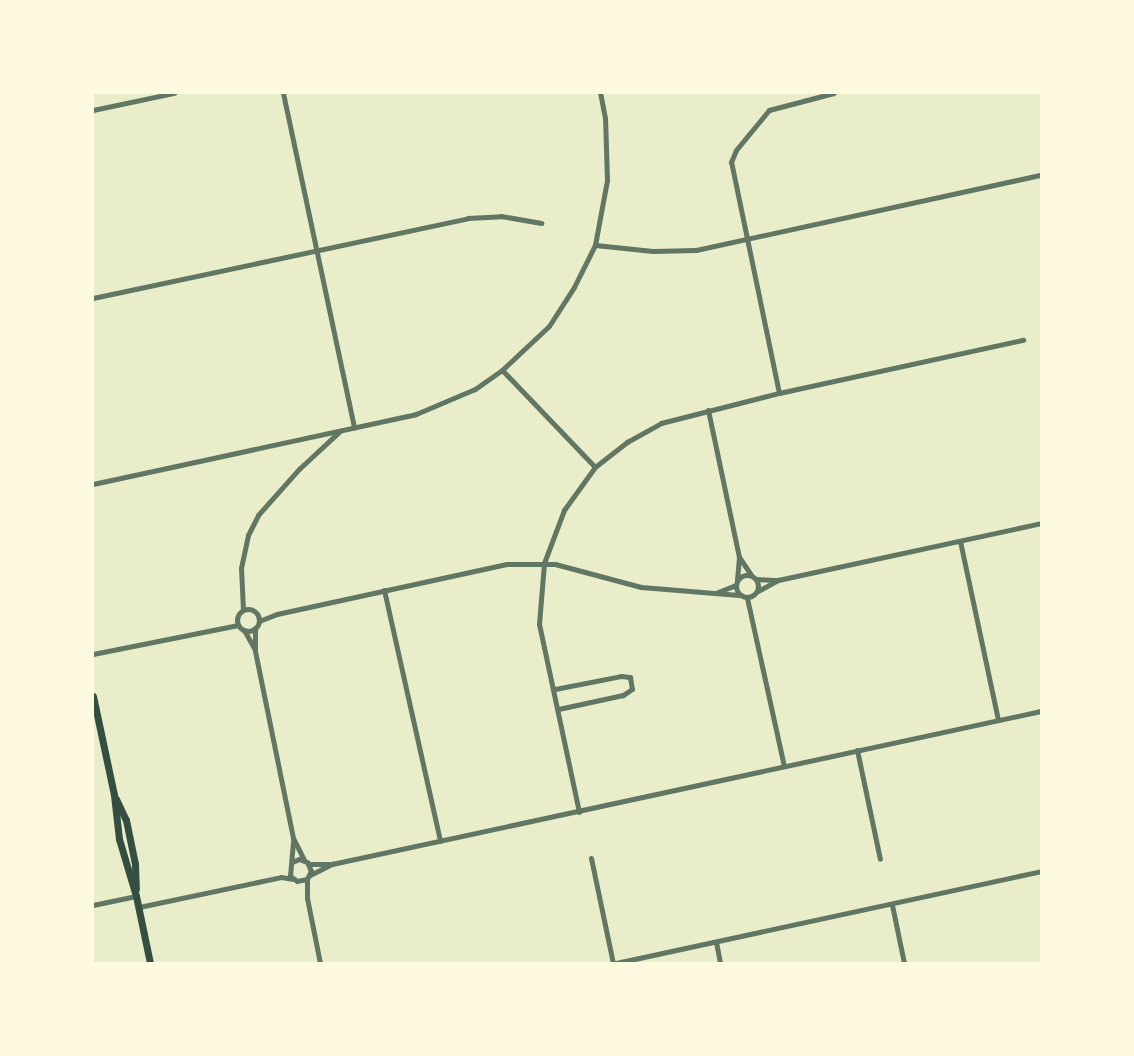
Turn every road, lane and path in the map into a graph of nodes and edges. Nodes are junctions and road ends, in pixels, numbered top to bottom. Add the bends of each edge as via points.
1 (174, 93) edge
2 (283, 93) edge
3 (600, 93) edge
4 (834, 93) edge
5 (93, 110) edge
6 (1041, 175) edge
7 (541, 223) dead end
8 (745, 240) junction
9 (595, 245) junction
10 (317, 251) junction
11 (93, 298) edge
12 (1023, 340) dead end
13 (502, 370) junction
14 (779, 393) junction
15 (708, 410) junction
16 (354, 428) junction
17 (340, 431) junction
18 (595, 467) junction
19 (93, 484) edge
20 (1041, 523) edge
21 (960, 541) junction
22 (739, 557) junction
23 (544, 563) junction
24 (753, 577) junction
25 (778, 580) junction
26 (737, 583) junction
27 (384, 590) junction
28 (715, 594) junction
29 (739, 595) junction
30 (753, 595) junction
31 (246, 609) junction
32 (256, 612) junction
33 (277, 614) junction
34 (238, 621) junction
35 (259, 621) junction
36 (256, 628) junction
37 (244, 630) junction
38 (256, 651) junction
39 (93, 654) edge
40 (555, 689) junction
41 (93, 696) edge
42 (559, 709) junction
43 (1041, 710) edge
44 (998, 720) junction
45 (857, 750) junction
46 (784, 766) junction
47 (579, 812) junction
48 (293, 838) junction
49 (440, 841) junction
50 (592, 858) dead end
51 (880, 859) dead end
52 (306, 862) junction
53 (290, 864) junction
54 (332, 864) junction
55 (1041, 872) edge
56 (309, 877) junction
57 (268, 880) junction
58 (295, 880) junction
59 (136, 896) junction
60 (307, 898) junction
61 (93, 905) edge
62 (892, 905) junction
63 (139, 907) junction
64 (716, 942) junction
65 (151, 962) edge
66 (320, 963) edge
67 (615, 963) edge
68 (720, 963) edge
69 (904, 963) edge

1 - 5 street
2 - 10 street
3 - 9 street via 607,180
4 - 8 street via 769,110 736,150 731,162
6 - 8 street
7 - 10 street via 501,216 468,218
8 - 9 street via 675,251
8 - 14 street
9 - 13 street via 549,326
10 - 11 street
10 - 16 street
12 - 14 street
13 - 16 street via 475,389 416,414
13 - 18 street
14 - 15 street
15 - 18 street via 661,423
15 - 22 street
16 - 17 street
17 - 19 street
17 - 31 street via 258,515 241,568
18 - 23 street via 564,510
20 - 21 street
21 - 25 street
21 - 44 street
22 - 24 street
22 - 26 street
23 - 27 street via 507,564
23 - 28 street via 641,587
23 - 40 street via 539,624
24 - 25 street
24 - 26 street
24 - 30 street
25 - 30 street
26 - 28 street
26 - 29 street
27 - 33 street
27 - 49 street
28 - 29 street
29 - 30 street
30 - 46 street via 753,620
31 - 32 street
31 - 34 street
32 - 33 street
32 - 35 street
33 - 35 street
34 - 37 street
34 - 39 street
35 - 36 street
36 - 37 street
36 - 38 street
37 - 38 street
38 - 48 street
40 - 42 street
40 - 42 street via 630,677 632,689 623,695
41 - 59 main road via 122,852
42 - 47 street
43 - 44 street
44 - 45 street
45 - 46 street
45 - 51 street
46 - 47 street
47 - 49 street
48 - 52 street
48 - 53 street
49 - 54 street
50 - 67 street
52 - 53 street
52 - 54 street
52 - 56 street
53 - 57 street
53 - 58 street
54 - 56 street
55 - 62 street
56 - 58 street
56 - 60 street
57 - 58 street
57 - 63 street
58 - 60 street
59 - 61 street
59 - 63 main road
60 - 66 street
62 - 64 street
62 - 69 street
63 - 65 main road
64 - 67 street
64 - 68 street

